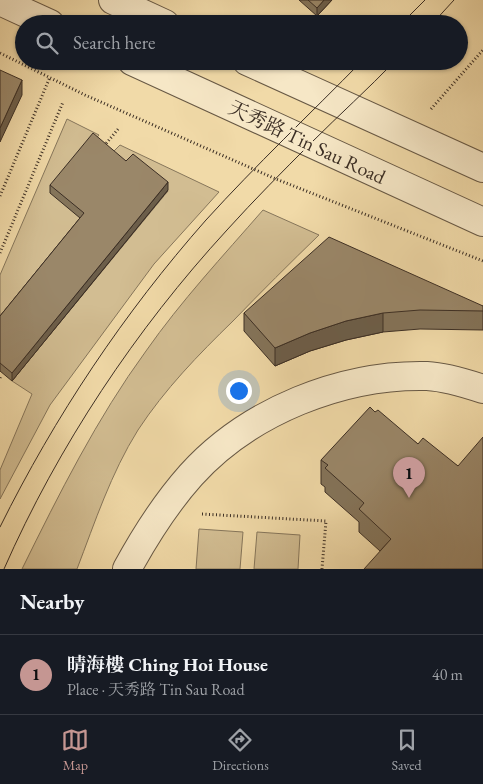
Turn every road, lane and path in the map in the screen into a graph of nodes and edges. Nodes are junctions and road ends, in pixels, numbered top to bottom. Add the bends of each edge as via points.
1 (113, 0) edge
2 (0, 1) edge
3 (30, 15) edge
4 (146, 15) edge
5 (483, 50) edge
6 (0, 53) edge
7 (15, 60) edge
8 (468, 67) edge
9 (35, 70) edge
10 (152, 70) edge
11 (267, 70) edge
12 (465, 70) edge
13 (50, 77) junction
14 (63, 102) dead end
15 (119, 128) dead end
16 (412, 136) junction
17 (100, 151) edge
18 (483, 168) edge
19 (0, 196) edge
20 (483, 222) edge
21 (0, 253) edge
22 (483, 261) edge
23 (483, 388) edge
24 (198, 514) dead end
25 (127, 569) edge
26 (322, 569) edge

1 - 4 street
2 - 3 street
5 - 8 path
6 - 7 path
9 - 13 path
10 - 20 street, 天秀路 Tin Sau Road
11 - 16 street
12 - 16 path
13 - 19 path
13 - 22 path via 276,179
14 - 21 path
15 - 17 path
16 - 18 street
23 - 25 street via 428,376 387,378 346,385 275,411 217,450 192,474 165,508
24 - 26 path via 326,521

